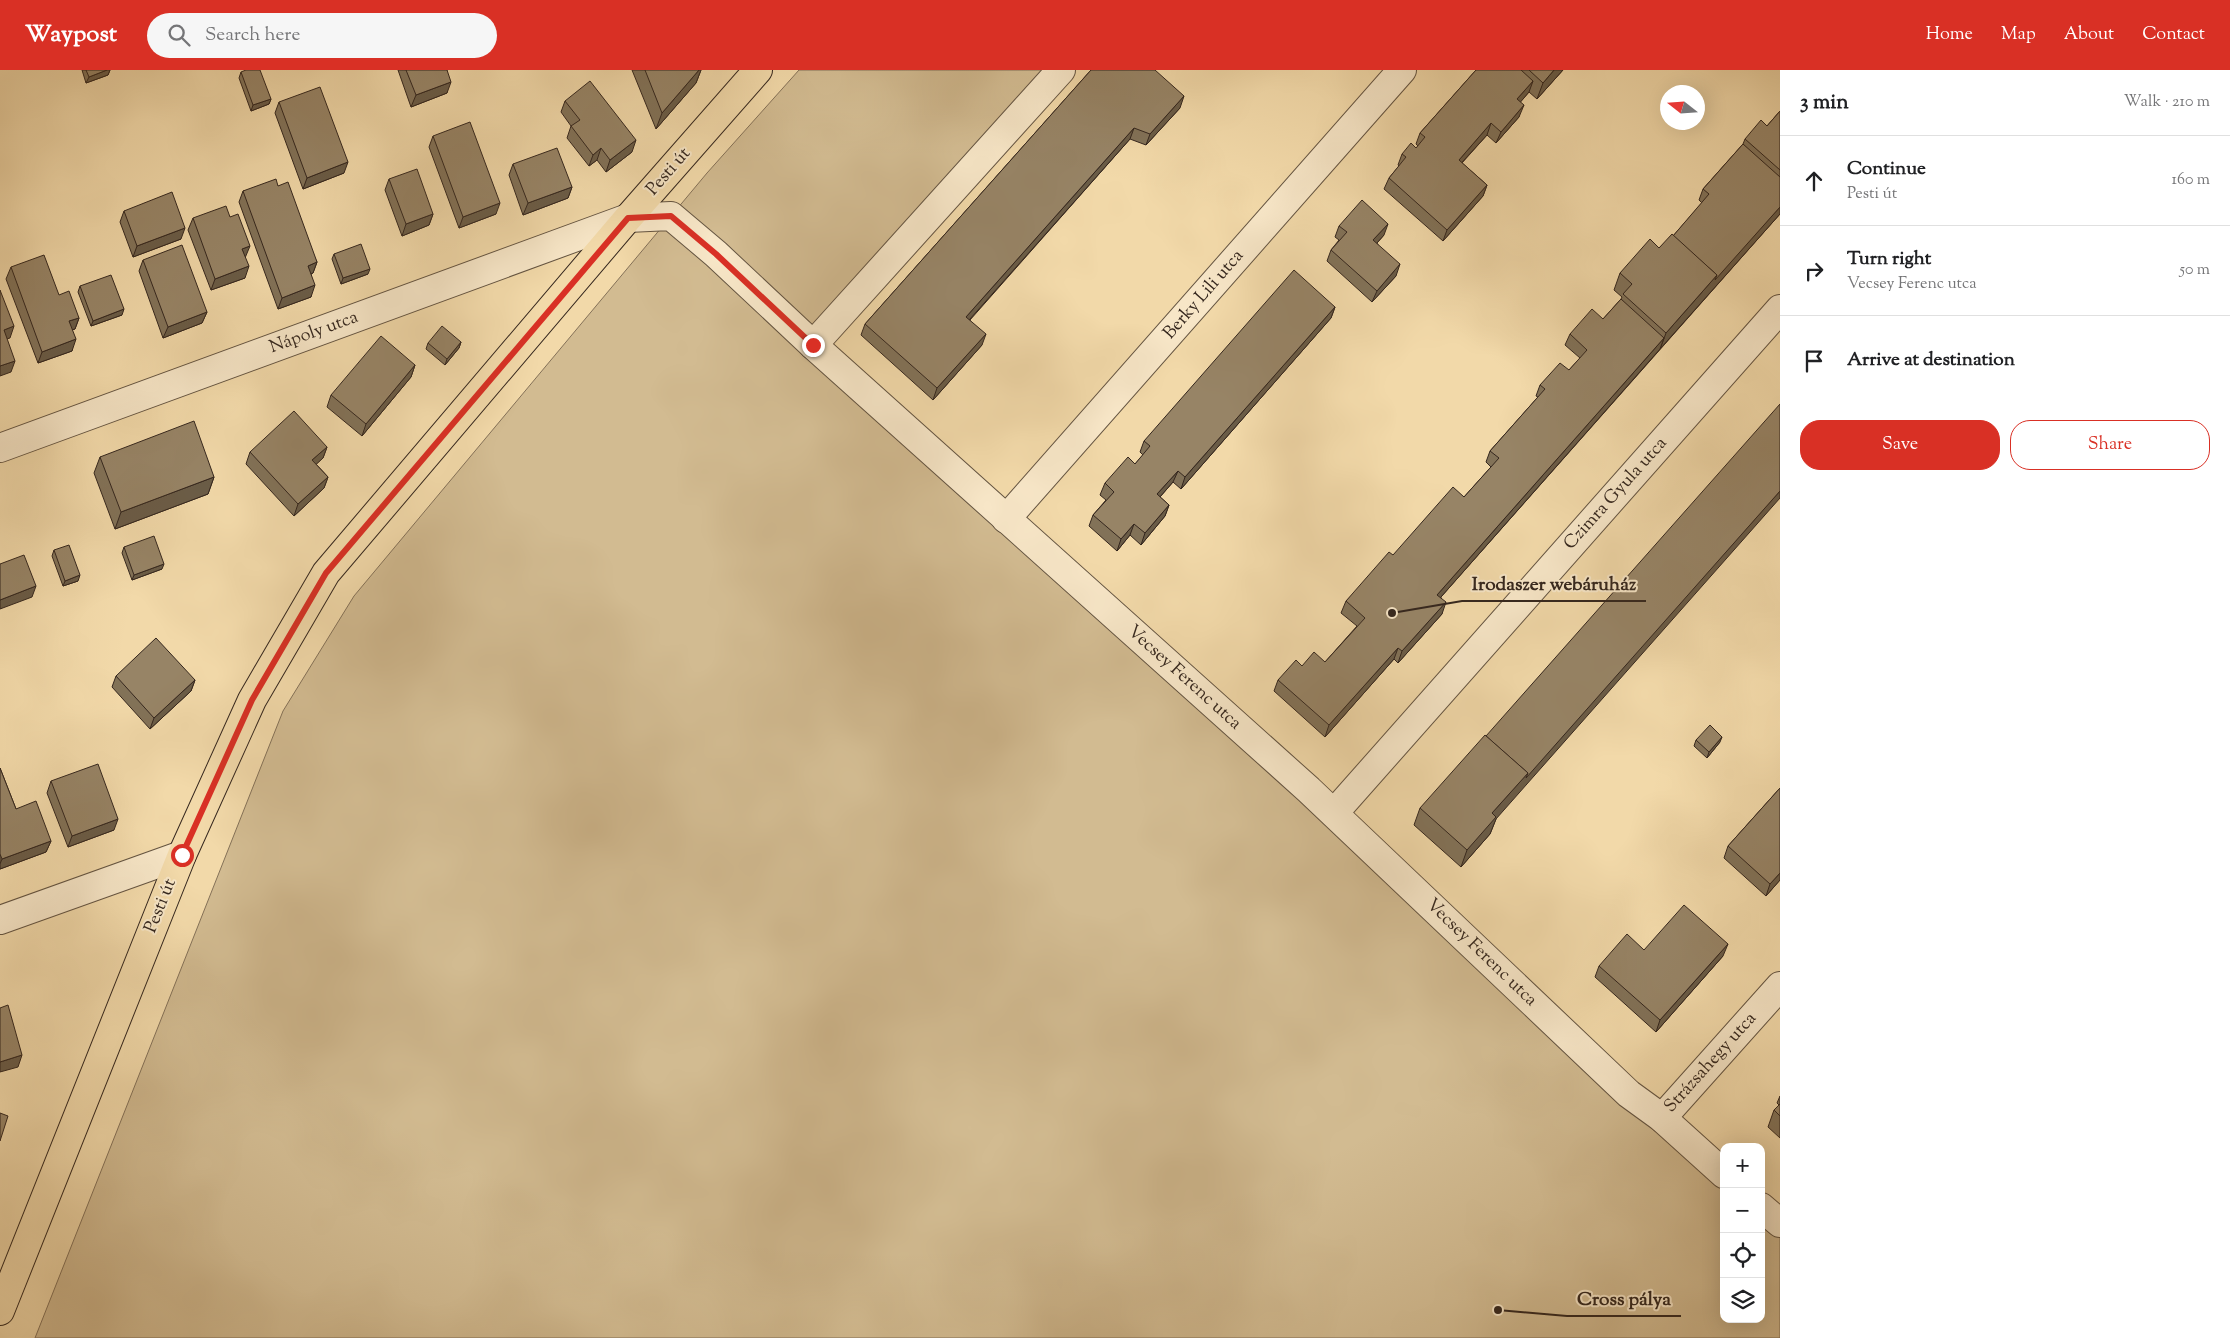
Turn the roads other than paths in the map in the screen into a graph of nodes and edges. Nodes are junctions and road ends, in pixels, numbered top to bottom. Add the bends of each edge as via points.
1 (758, 70) edge
2 (1061, 70) edge
3 (1402, 70) edge
4 (628, 218) junction
5 (1780, 309) edge
6 (813, 345) junction
7 (0, 448) edge
8 (1006, 519) junction
9 (1334, 813) junction
10 (182, 855) junction
11 (0, 920) edge
12 (1780, 986) edge
13 (1662, 1118) junction
14 (1720, 1170) edge
15 (1765, 1211) edge
16 (1780, 1224) edge
17 (0, 1310) edge

1 - 4 main road, Pesti út
2 - 6 street
3 - 8 street, Berky Lili utca
4 - 6 street, Vecsey Ferenc utca via 671,216
4 - 7 street, Nápoly utca
4 - 10 main road, Pesti út via 326,573 252,700
5 - 9 street, Czimra Gyula utca
6 - 8 street, Vecsey Ferenc utca
8 - 9 street, Vecsey Ferenc utca
9 - 13 street, Vecsey Ferenc utca via 1629,1094
10 - 11 street
10 - 17 main road, Pesti út
12 - 13 street, Strázsahegy utca
13 - 14 street, Vecsey Ferenc utca
15 - 16 street

